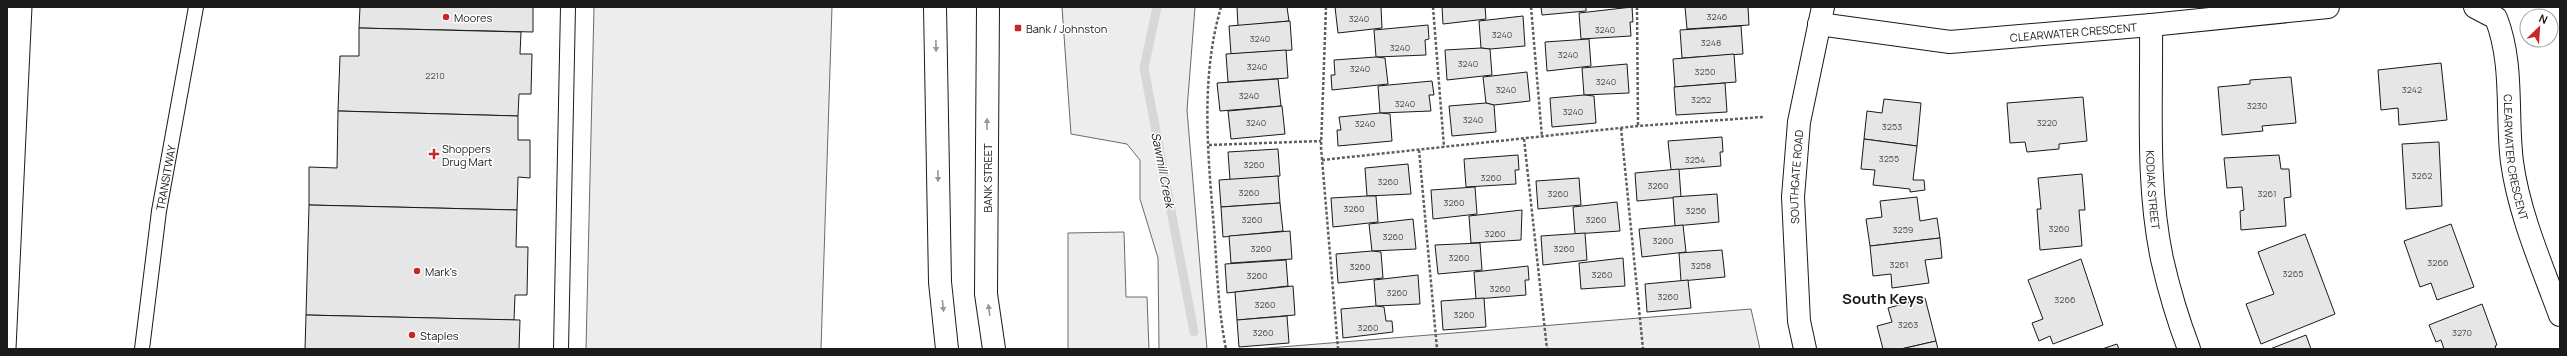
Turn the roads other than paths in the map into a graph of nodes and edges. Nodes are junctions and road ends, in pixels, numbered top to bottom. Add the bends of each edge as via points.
1 (196, 7) edge
2 (568, 7) edge
3 (935, 7) edge
4 (988, 7) edge
5 (2328, 7) edge
6 (2475, 7) edge
7 (1821, 16) edge
8 (2152, 26) junction
9 (2560, 316) edge
10 (142, 349) edge
11 (561, 349) edge
12 (947, 349) edge
13 (994, 349) edge
14 (1805, 349) edge
15 (2190, 349) edge

1 - 10 lane, TRANSITWAY via 159,211
2 - 11 lane
3 -> 12 street via 940,282
13 -> 4 street, BANK STREET via 986,294
5 - 8 street, CLEARWATER CRESCENT
6 - 9 street, CLEARWATER CRESCENT via 2496,18 2502,35 2507,58 2512,162 2523,207
7 - 8 street, CLEARWATER CRESCENT via 1950,42
7 - 14 street, SOUTHGATE ROAD via 1799,122 1793,197 1800,321
8 - 15 street, KODIAK STREET via 2153,189 2162,258 2178,318

